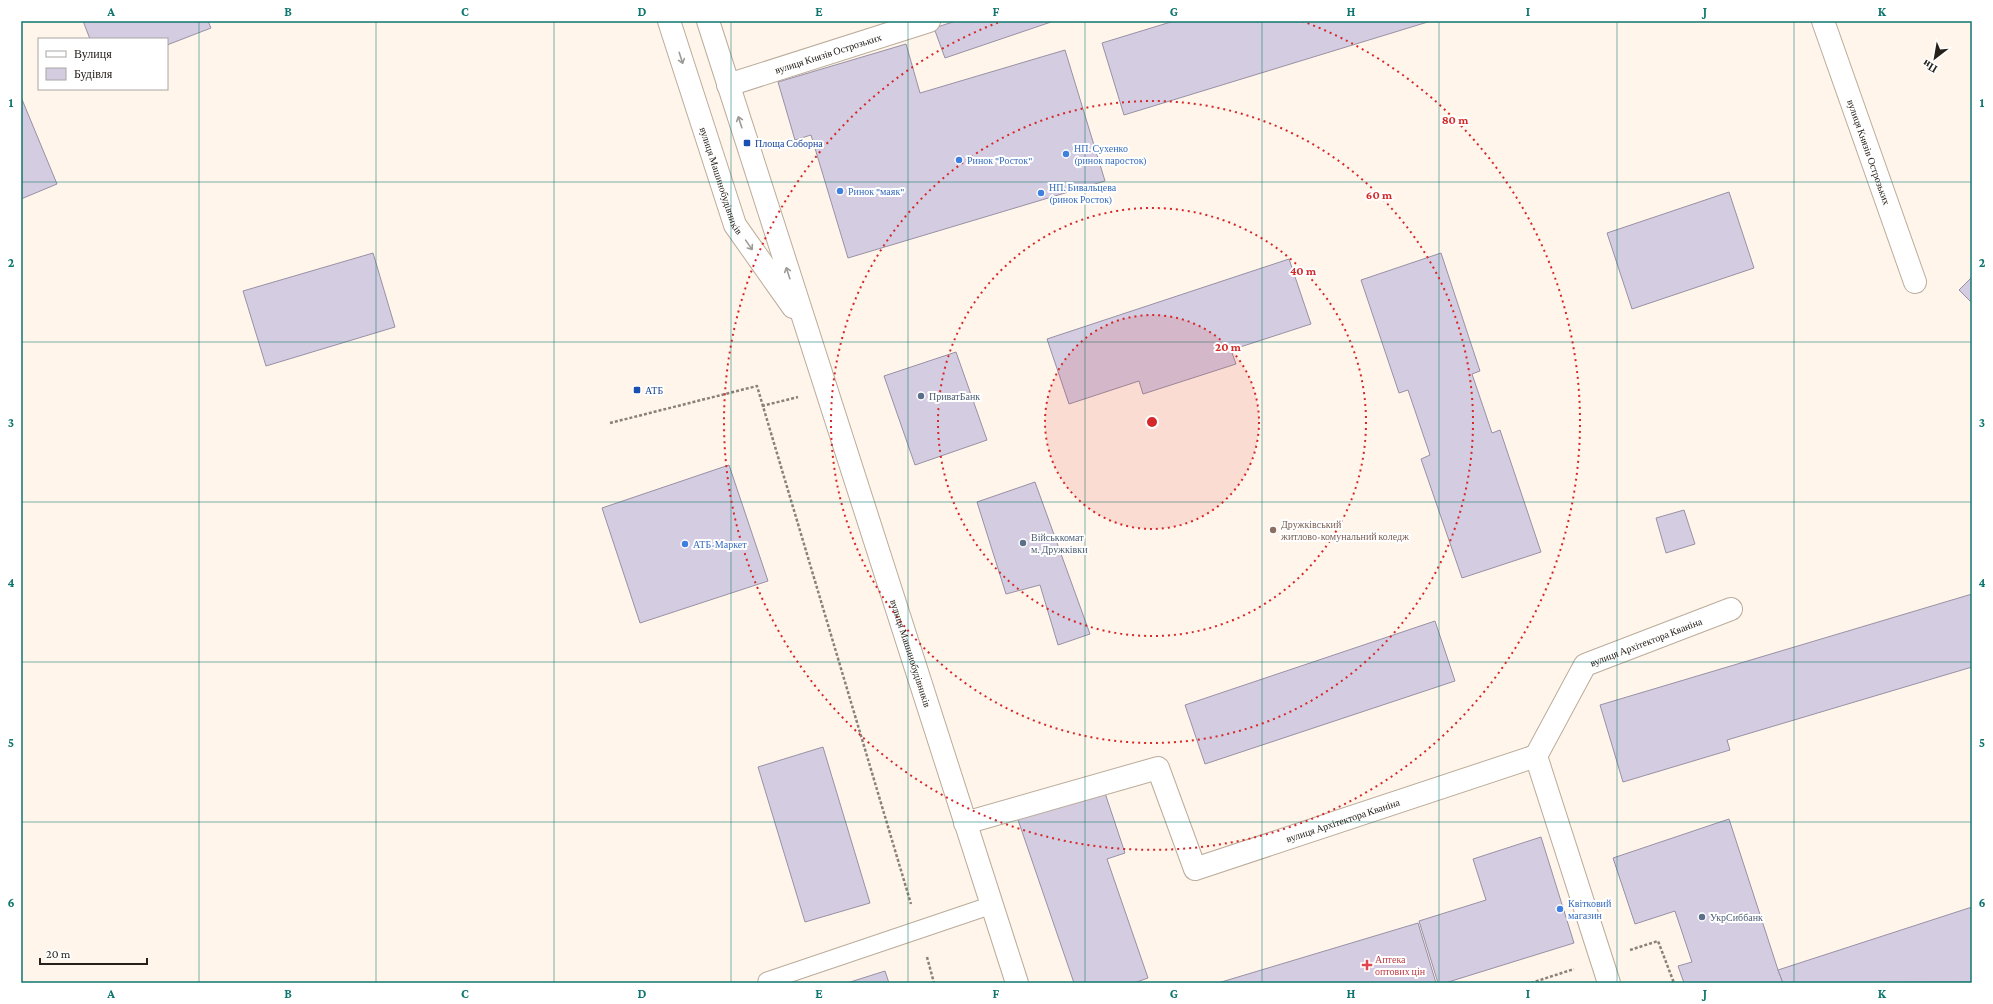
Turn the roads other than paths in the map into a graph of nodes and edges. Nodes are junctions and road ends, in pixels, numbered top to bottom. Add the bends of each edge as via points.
1 (669, 21) edge
2 (708, 21) edge
3 (929, 21) edge
4 (1823, 21) edge
5 (728, 86) junction
6 (1915, 282) dead end
7 (804, 323) junction
8 (1731, 609) dead end
9 (1536, 756) junction
10 (966, 823) junction
11 (992, 905) junction
12 (768, 983) edge
13 (1017, 983) edge
14 (1609, 983) edge

1 -> 7 street, вулиця Машинобудівників via 735,225
2 - 5 street, вулиця Машинобудівників
3 - 5 street, вулиця Князів Острозьких
4 - 6 street, вулиця Князів Острозьких
7 -> 5 street, вулиця Машинобудівників
7 - 10 street, вулиця Машинобудівників
8 - 9 street, вулиця Архітектора Кваніна via 1585,665
9 - 10 street, вулиця Архітектора Кваніна via 1195,869 1158,768
9 - 14 street
10 - 11 street, вулиця Машинобудівників
11 - 12 lane
11 - 13 street, вулиця Машинобудівників

